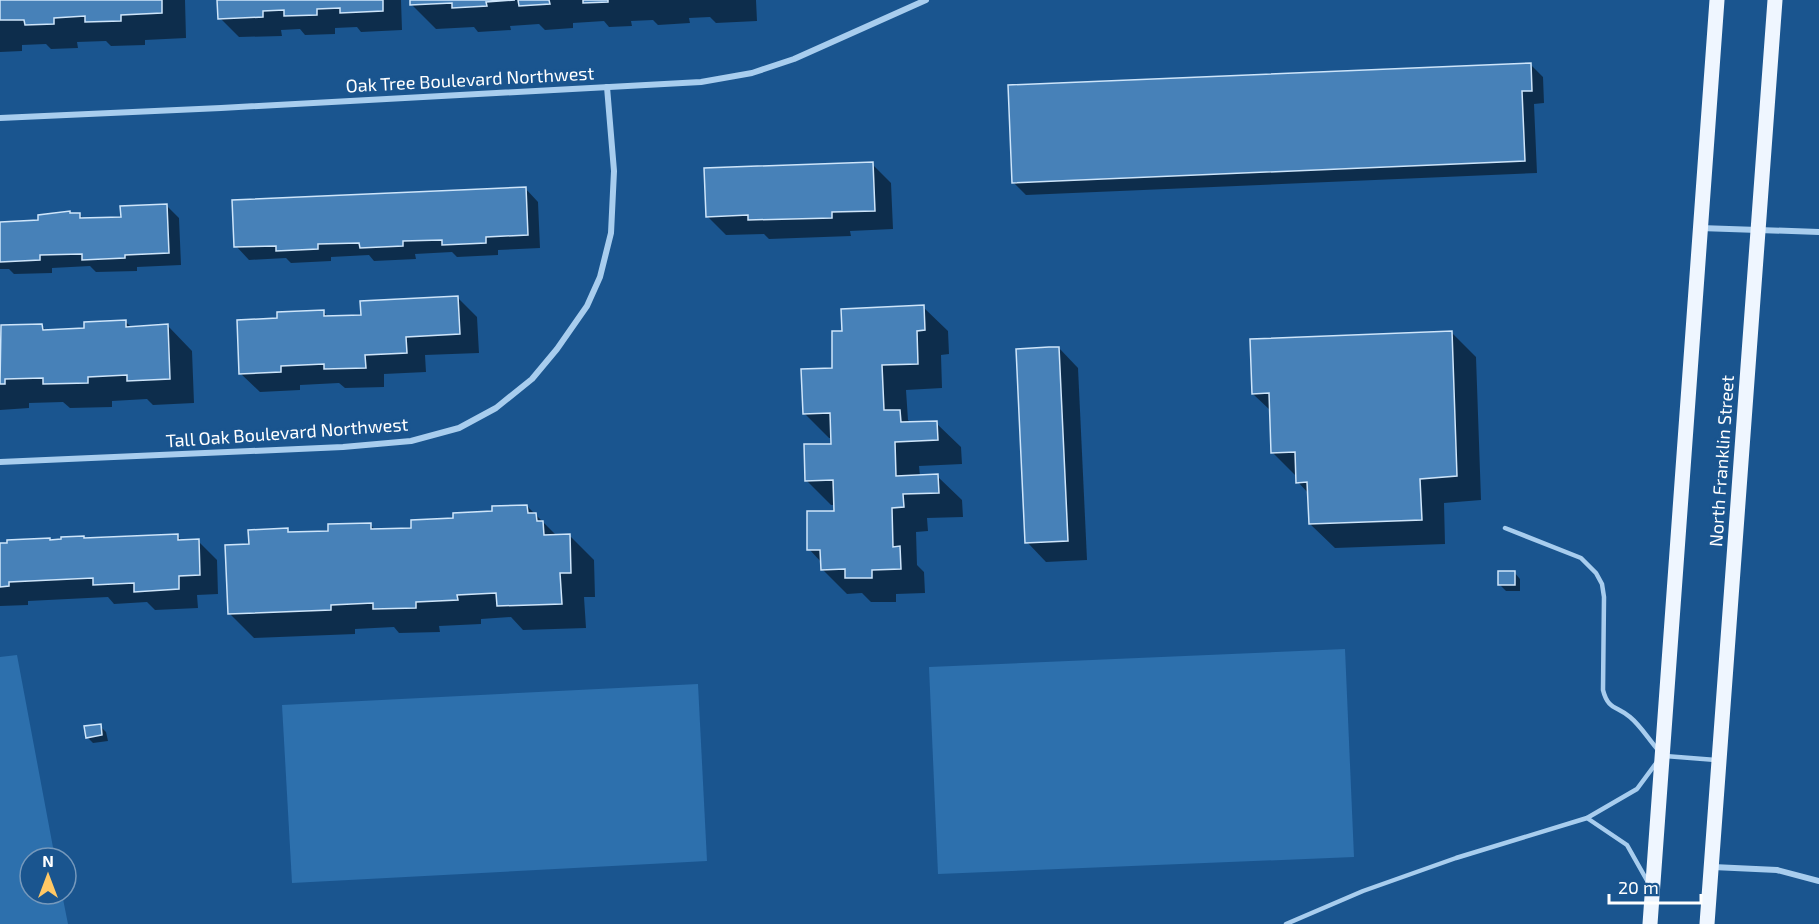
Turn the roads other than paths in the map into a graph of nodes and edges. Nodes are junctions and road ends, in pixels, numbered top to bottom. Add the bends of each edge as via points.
1 (926, 0) edge
2 (1717, 0) edge
3 (1775, 0) edge
4 (607, 87) junction
5 (0, 118) edge
6 (1701, 228) junction
7 (1758, 229) junction
8 (1819, 232) edge
9 (0, 462) edge
10 (1505, 528) dead end
11 (1662, 755) junction
12 (1719, 760) junction
13 (1587, 818) junction
14 (1711, 867) junction
15 (1819, 880) edge
16 (1652, 889) junction
17 (1286, 924) edge
18 (1650, 924) edge
19 (1707, 924) edge

1 - 4 street, Oak Tree Boulevard Northwest via 794,59 752,73 701,82
2 - 6 main road
3 - 7 main road, North Franklin Street
4 - 5 street, Oak Tree Boulevard Northwest
4 - 9 street, Tall Oak Boulevard Northwest via 614,171 611,233 600,277 587,306 557,349 532,379 496,408 459,428 411,441
6 - 7 street
6 - 11 main road
7 - 8 street
7 - 12 main road, North Franklin Street
10 - 11 lane via 1581,558 1596,573 1604,597 1605,698 1629,716
11 - 12 lane
11 - 13 lane via 1637,789
11 - 16 main road
12 - 14 main road, North Franklin Street
13 - 16 lane via 1627,845
13 - 17 lane via 1456,858
14 - 15 street via 1777,870
14 - 19 main road, North Franklin Street
16 - 18 main road

